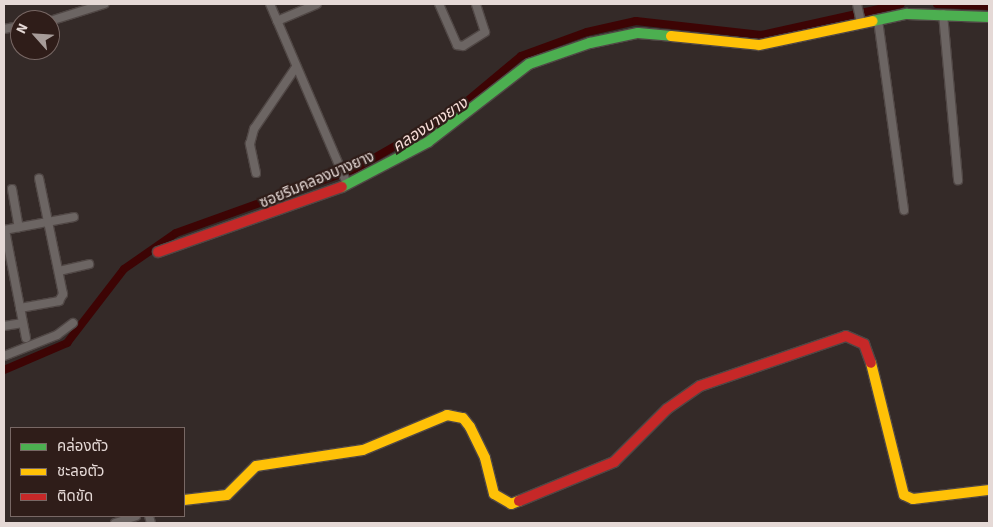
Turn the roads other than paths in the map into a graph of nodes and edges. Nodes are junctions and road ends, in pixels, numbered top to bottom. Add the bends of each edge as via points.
1 (104, 4) edge
2 (270, 4) edge
3 (317, 4) edge
4 (439, 4) edge
5 (476, 4) edge
6 (858, 4) edge
7 (943, 14) junction
8 (989, 16) edge
9 (60, 18) edge
10 (861, 19) junction
11 (878, 20) junction
12 (277, 21) junction
13 (296, 67) junction
14 (256, 173) dead end
15 (39, 178) dead end
16 (958, 180) dead end
17 (346, 182) junction
18 (12, 189) dead end
19 (904, 210) dead end
20 (74, 217) dead end
21 (48, 221) junction
22 (19, 227) junction
23 (4, 230) edge
24 (158, 252) dead end
25 (89, 264) dead end
26 (59, 271) junction
27 (20, 308) junction
28 (23, 323) junction
29 (73, 323) dead end
30 (4, 326) edge
31 (26, 338) dead end
32 (4, 356) edge
33 (989, 490) edge
34 (185, 500) edge
35 (133, 517) edge
36 (115, 523) edge

1 - 9 street
2 - 12 street
3 - 12 street
4 - 5 street via 457,45 463,46 485,32
6 - 10 street
7 - 8 street, ซอยริมคลองบางยาง
7 - 11 street, ซอยริมคลองบางยาง
7 - 16 street
10 - 11 street, ซอยริมคลองบางยาง
10 - 17 street, ซอยริมคลองบางยาง via 759,45 625,34 541,58 428,142
11 - 19 street
12 - 13 street
13 - 14 street via 254,129 250,144
13 - 17 street
15 - 21 street
17 - 24 street, ซอยริมคลองบางยาง via 264,218
18 - 22 street
20 - 21 street
21 - 22 street
21 - 26 street
22 - 23 street
23 - 27 street
25 - 26 street
26 - 27 street via 63,298
27 - 28 street
28 - 30 street
28 - 31 street
29 - 32 street via 57,335
33 - 34 street via 913,499 904,495 881,388 864,344 846,336 684,394 614,462 511,504 494,494 485,458 470,427 463,418 447,415 363,450 256,466 227,496
35 - 36 street

